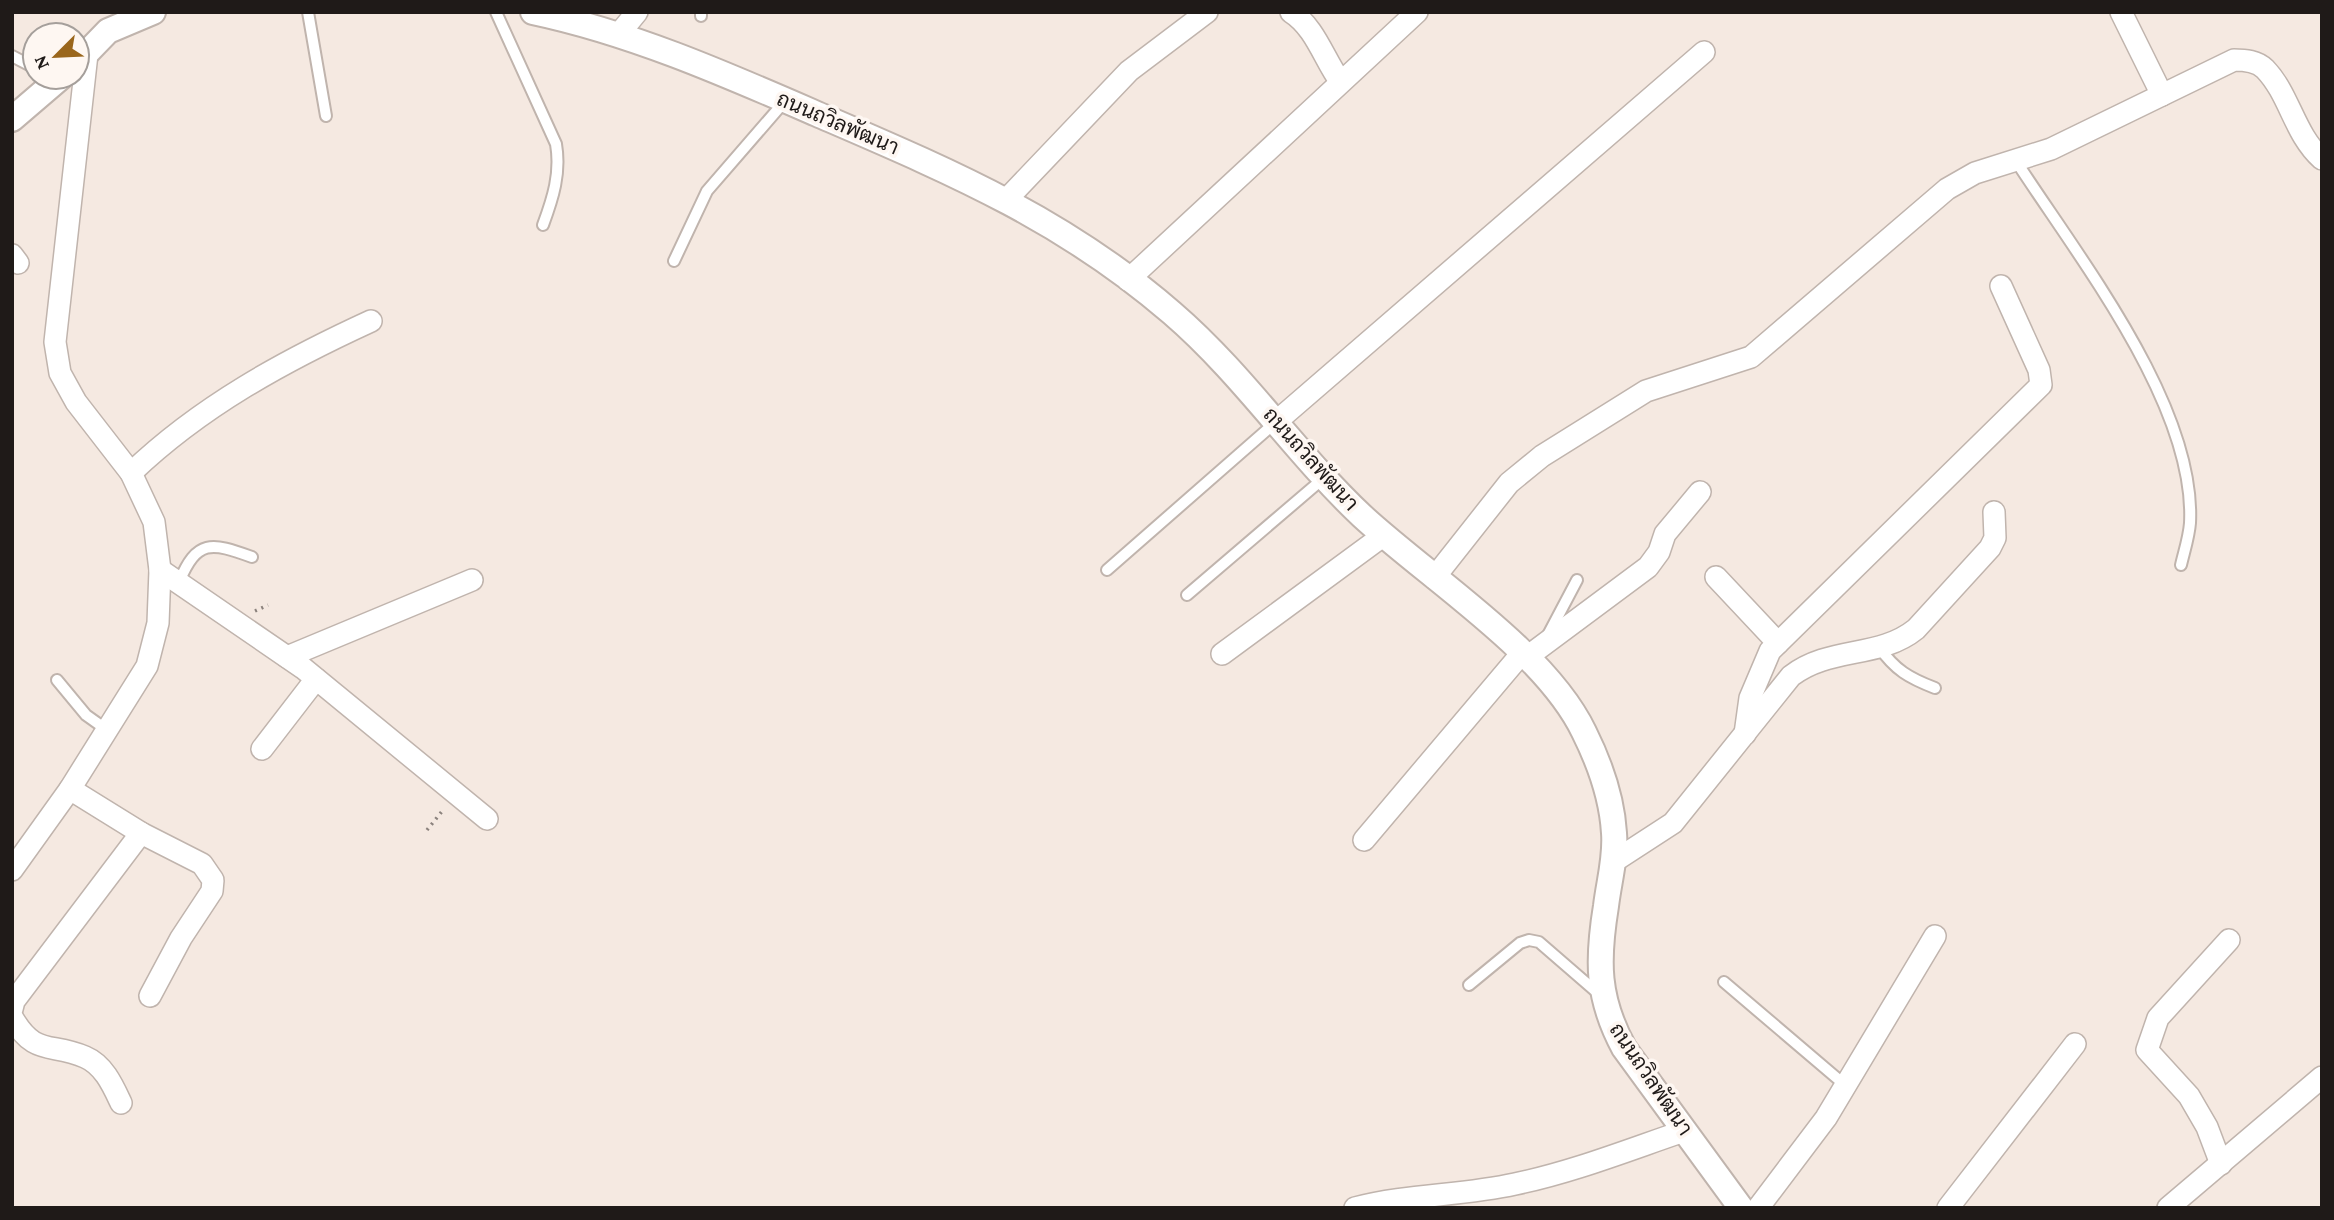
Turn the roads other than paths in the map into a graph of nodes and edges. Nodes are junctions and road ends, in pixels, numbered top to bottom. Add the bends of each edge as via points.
1 (153, 12) edge
2 (308, 12) edge
3 (496, 12) edge
4 (533, 12) edge
5 (637, 12) edge
6 (1207, 12) edge
7 (1291, 12) edge
8 (1417, 12) edge
9 (2121, 12) edge
10 (109, 22) edge
11 (619, 34) junction
12 (91, 47) edge
13 (1704, 52) dead end
14 (1340, 81) junction
15 (43, 91) edge
16 (79, 91) edge
17 (2162, 95) junction
18 (786, 100) junction
19 (326, 116) dead end
20 (12, 119) edge
21 (2322, 159) edge
22 (2016, 161) junction
23 (1007, 199) junction
24 (543, 225) dead end
25 (674, 261) dead end
26 (1128, 280) junction
27 (2001, 286) dead end
28 (371, 321) dead end
29 (1277, 421) junction
30 (131, 472) junction
31 (1325, 477) junction
32 (1700, 492) dead end
33 (1994, 512) dead end
34 (1384, 535) junction
35 (252, 557) dead end
36 (2181, 565) dead end
37 (160, 570) junction
38 (1107, 570) dead end
39 (1716, 576) dead end
40 (1434, 578) junction
41 (1577, 579) dead end
42 (472, 580) dead end
43 (179, 582) junction
44 (1187, 595) dead end
45 (1545, 641) junction
46 (1777, 643) junction
47 (1879, 647) junction
48 (1222, 654) dead end
49 (1524, 655) junction
50 (288, 657) junction
51 (316, 679) junction
52 (57, 680) dead end
53 (1935, 688) dead end
54 (107, 730) junction
55 (1745, 734) junction
56 (262, 749) dead end
57 (70, 789) junction
58 (487, 819) dead end
59 (141, 833) junction
60 (1364, 840) dead end
61 (1613, 862) junction
62 (12, 870) edge
63 (1935, 936) dead end
64 (2229, 940) dead end
65 (1724, 982) dead end
66 (1469, 985) dead end
67 (150, 996) dead end
68 (1602, 997) junction
69 (12, 1009) edge
70 (12, 1017) edge
71 (2075, 1044) dead end
72 (2322, 1077) edge
73 (1845, 1085) junction
74 (121, 1103) dead end
75 (1684, 1131) junction
76 (2221, 1164) junction
77 (1744, 1207) edge
78 (1355, 1208) edge
79 (1948, 1208) edge
80 (2168, 1208) edge

1 - 10 street
2 - 19 lane
3 - 24 lane via 556,144 555,192
4 - 11 street, ถนนถวิลพัฒนา
5 - 11 street
6 - 23 street via 1129,71
7 - 14 street via 1309,26
8 - 14 street
9 - 17 street
10 - 12 street
11 - 18 street, ถนนถวิลพัฒนา
13 - 29 street
14 - 26 street
15 - 20 street
16 - 30 street via 55,342 60,373 76,402
17 - 21 street via 2234,60 2251,61 2264,68 2295,124
17 - 22 street
18 - 23 street, ถนนถวิลพัฒนา
18 - 25 lane via 707,191
22 - 36 lane via 2144,360 2169,416 2184,472 2190,523
22 - 40 street via 1975,173 1947,189 1751,357 1646,391 1542,456 1509,482
23 - 26 street, ถนนถวิลพัฒนา via 1075,239
26 - 29 street, ถนนถวิลพัฒนา via 1190,330
27 - 46 street via 2039,370 2041,385
28 - 30 street via 293,357 197,416
29 - 31 street, ถนนถวิลพัฒนา
29 - 38 lane
30 - 37 street via 154,522
31 - 34 street, ถนนถวิลพัฒนา
31 - 44 lane
32 - 45 street via 1665,534 1648,567
33 - 47 street via 1995,538 1990,548 1916,629 1903,640
34 - 40 street, ถนนถวิลพัฒนา
34 - 48 street
35 - 43 lane via 221,545 197,550
37 - 43 street
37 - 54 street via 158,623 147,666
39 - 46 street
40 - 49 street, ถนนถวิลพัฒนา
41 - 45 lane
42 - 50 street
43 - 50 street
45 - 49 street
46 - 55 street via 1759,673
47 - 53 lane via 1905,677
47 - 55 street via 1805,665
49 - 60 street
49 - 61 street, ถนนถวิลพัฒนา via 1557,689 1582,728 1602,776 1614,830
50 - 51 street
51 - 56 street
51 - 58 street
52 - 54 lane via 86,715
54 - 57 street
55 - 61 street via 1672,823
57 - 59 street
57 - 62 street
59 - 67 street via 202,864 213,880 207,901
59 - 69 street via 14,1000
61 - 68 street, ถนนถวิลพัฒนา via 1599,960
63 - 73 street
64 - 76 street via 2158,1018 2147,1050 2189,1096
65 - 73 lane
66 - 68 lane via 1529,940 1539,942
68 - 75 street, ถนนถวิลพัฒนา via 1624,1048
70 - 74 street via 30,1042 85,1056 100,1067
71 - 79 street
72 - 76 street
73 - 77 street via 1826,1118
75 - 77 street, ถนนถวิลพัฒนา
75 - 78 street via 1512,1185 1383,1200
76 - 80 street

